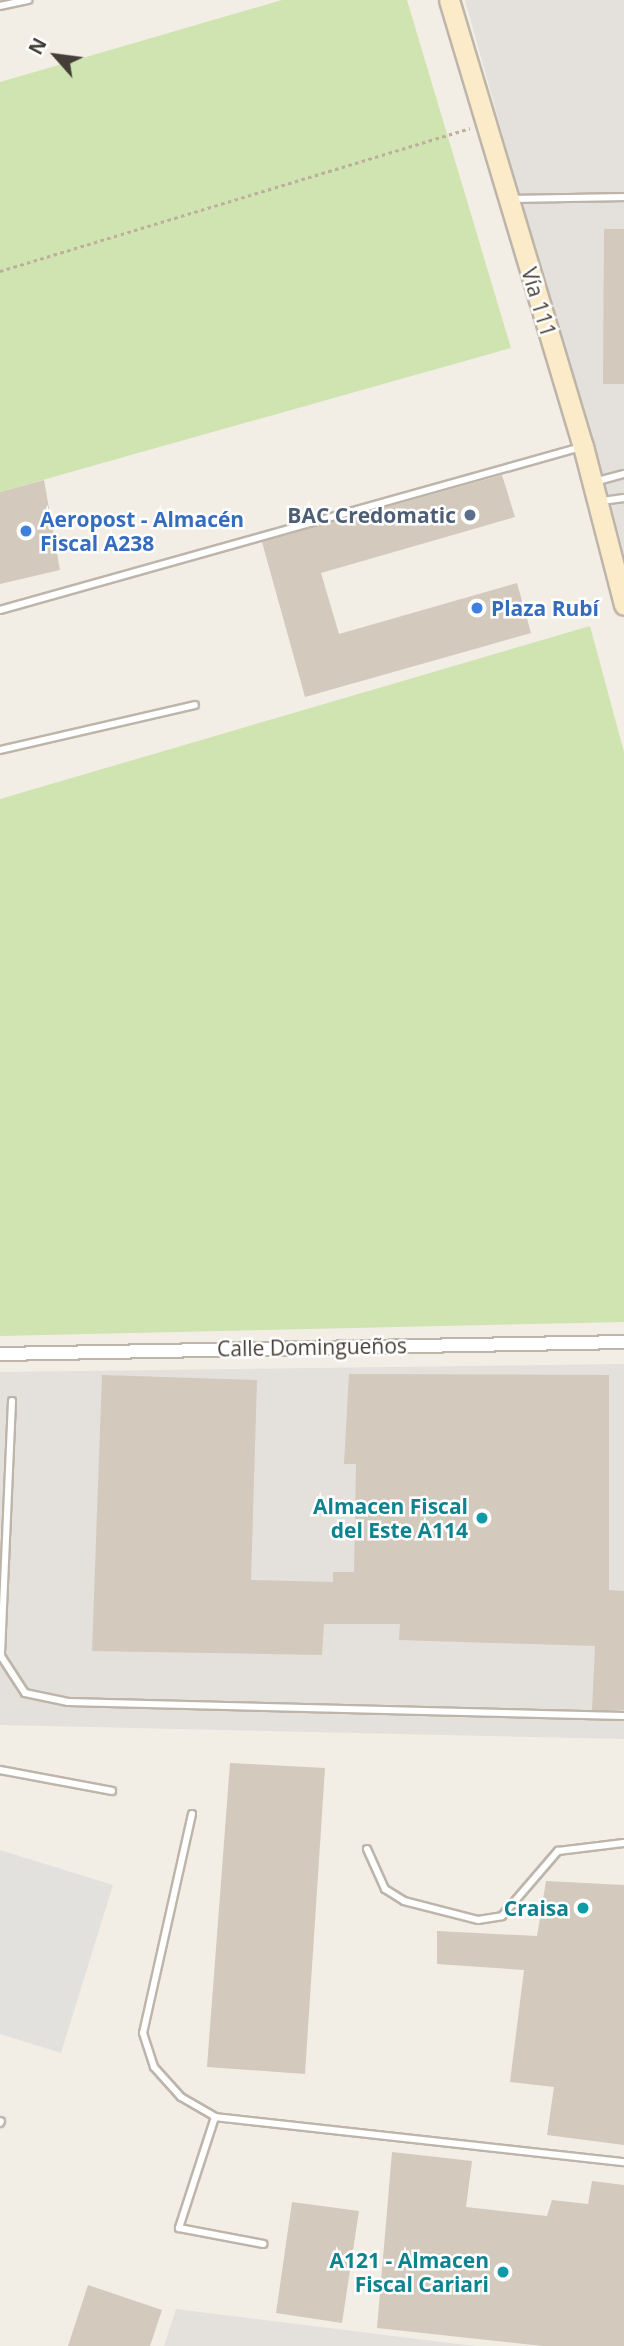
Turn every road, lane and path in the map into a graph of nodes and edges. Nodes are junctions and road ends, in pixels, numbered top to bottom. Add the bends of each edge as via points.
1 (28, 0) edge
2 (449, 0) edge
3 (0, 6) edge
4 (486, 123) junction
5 (624, 197) edge
6 (508, 199) junction
7 (0, 271) edge
8 (583, 446) junction
9 (624, 474) edge
10 (592, 482) junction
11 (624, 498) edge
12 (597, 502) junction
13 (624, 605) edge
14 (0, 610) edge
15 (195, 705) dead end
16 (0, 750) edge
17 (624, 1342) edge
18 (0, 1354) edge
19 (12, 1401) dead end
20 (624, 1716) edge
21 (0, 1770) edge
22 (112, 1791) dead end
23 (192, 1814) dead end
24 (624, 1843) edge
25 (367, 1849) dead end
26 (215, 2116) junction
27 (624, 2162) edge
28 (264, 2244) dead end

1 - 3 lane
2 - 4 main road, Vía 111
4 - 6 main road, Vía 111
4 - 7 path
5 - 6 lane
6 - 8 main road, Vía 111
8 - 10 main road, Vía 111
8 - 14 lane
9 - 10 lane
10 - 12 main road, Vía 111
11 - 12 lane
12 - 13 main road, Vía 111
15 - 16 lane
17 - 18 street, Calle Domingueños
19 - 20 lane via 1,1656 25,1693 68,1702
21 - 22 lane
23 - 26 lane via 144,2033 155,2067 181,2097
24 - 25 lane via 558,1851 502,1916 478,1920 404,1901 386,1889
26 - 27 lane
26 - 28 lane via 179,2228

